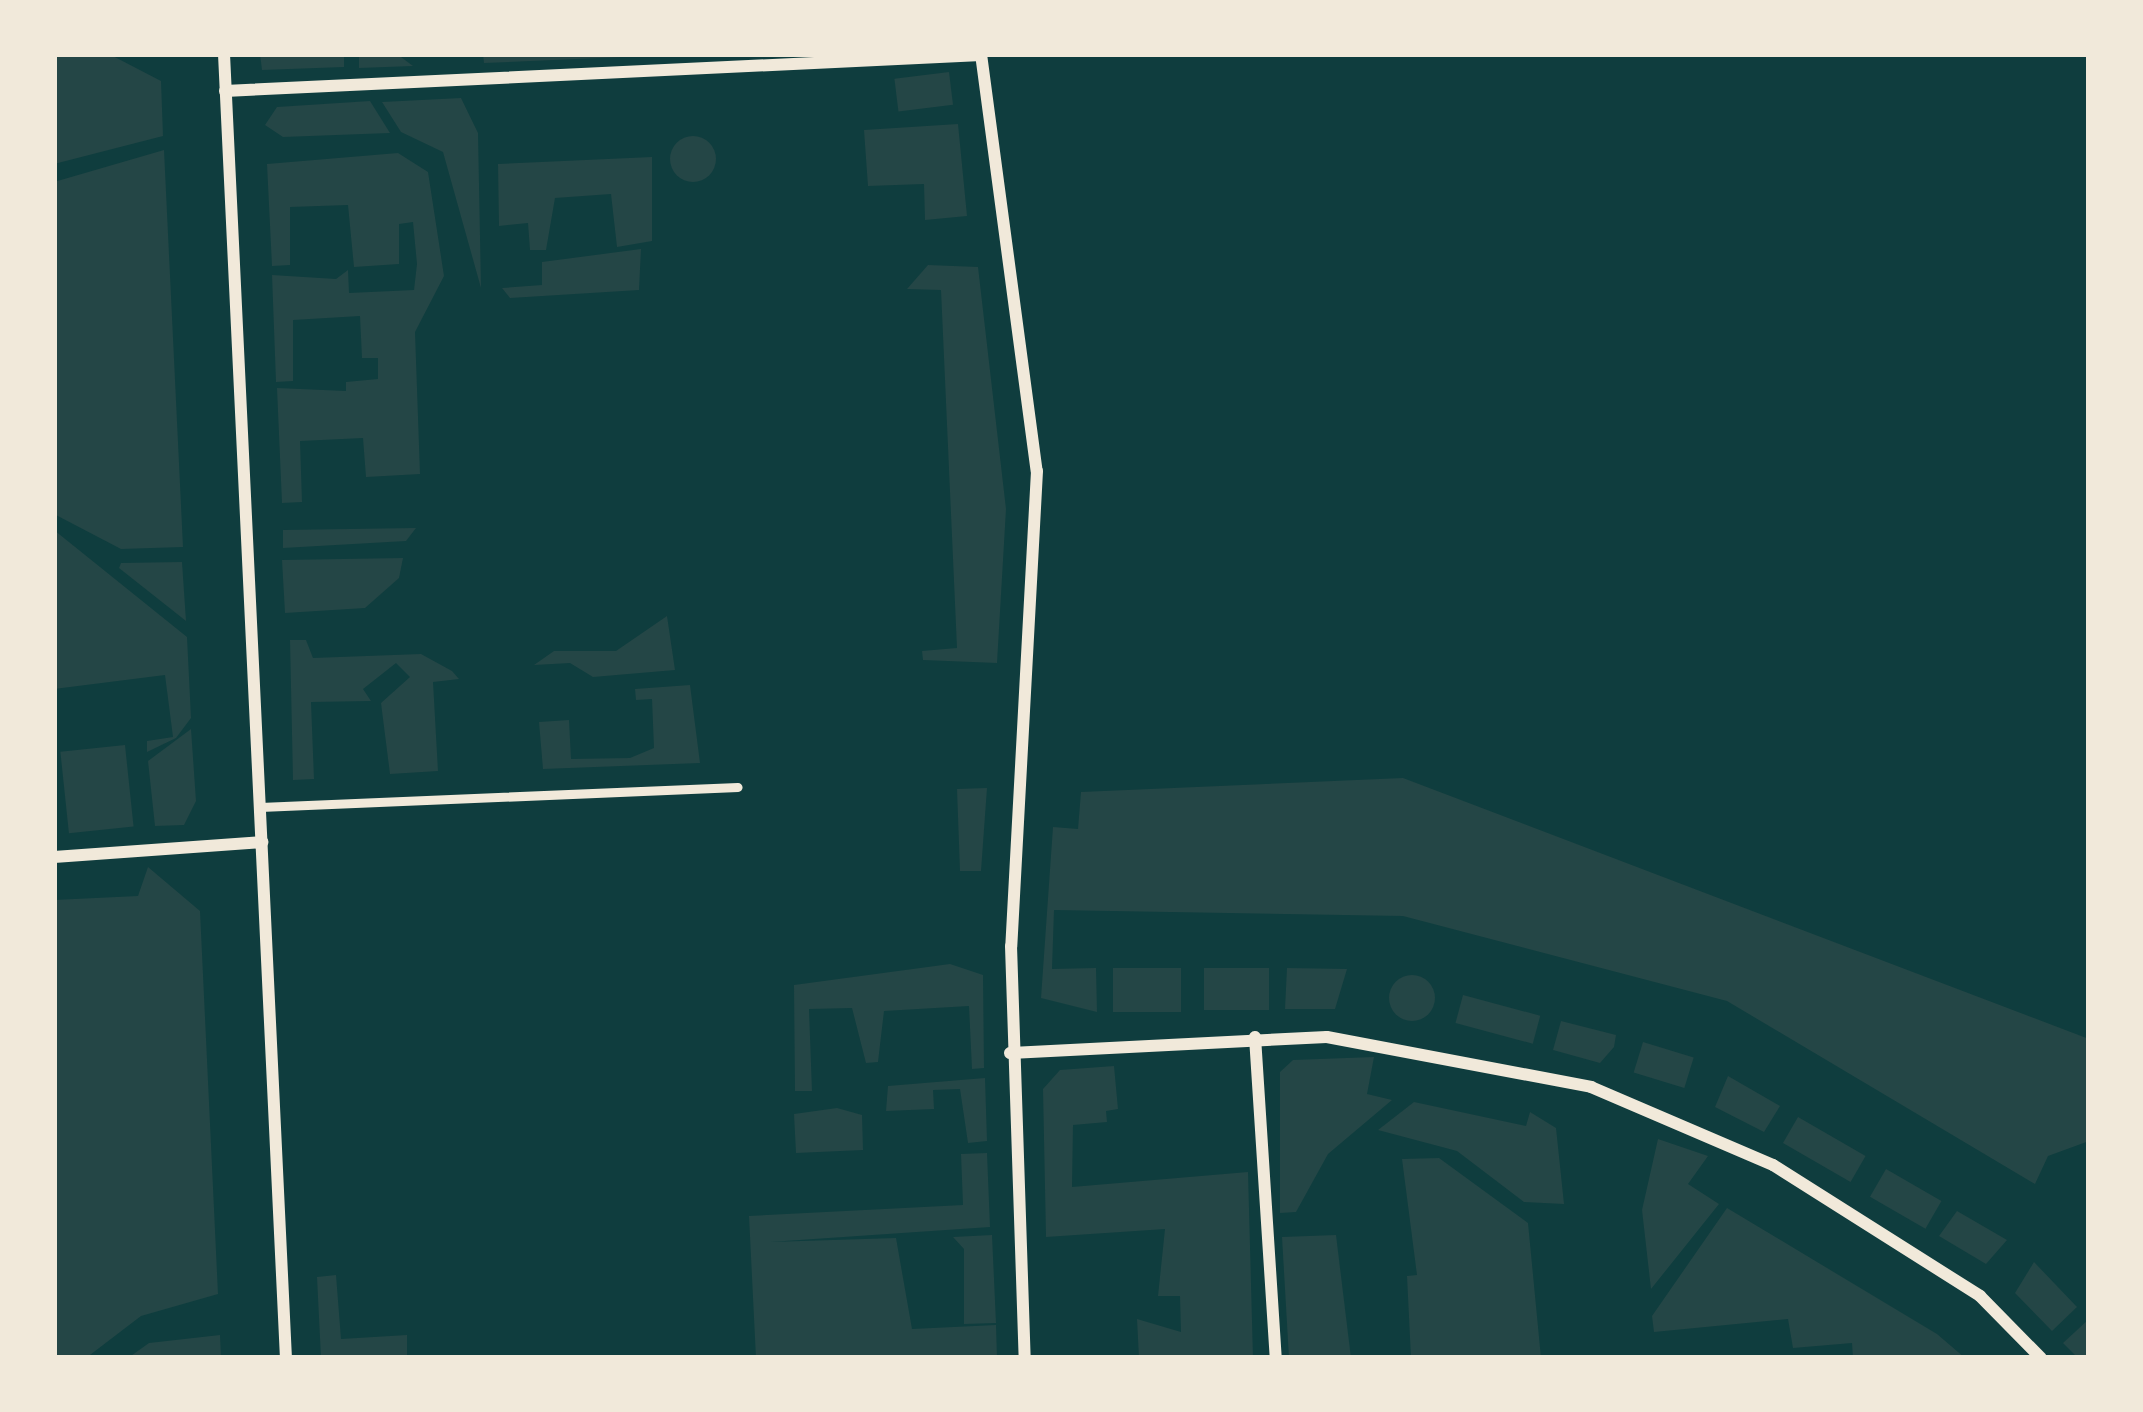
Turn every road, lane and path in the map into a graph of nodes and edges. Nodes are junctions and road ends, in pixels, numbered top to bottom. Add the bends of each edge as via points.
1 (224, 54) edge
2 (981, 55) edge
3 (225, 91) junction
4 (739, 787) dead end
5 (260, 808) junction
6 (262, 842) junction
7 (54, 857) edge
8 (1255, 1037) junction
9 (1010, 1053) junction
10 (286, 1358) edge
11 (1025, 1358) edge
12 (1276, 1358) edge
13 (2041, 1358) edge

1 - 3 street
2 - 3 street
2 - 9 street via 1037,471
3 - 5 street
4 - 5 lane
5 - 6 street
6 - 7 street
6 - 10 street
8 - 9 street
8 - 12 street
8 - 13 street via 1411,1047 1673,1114 1930,1261
9 - 11 street

